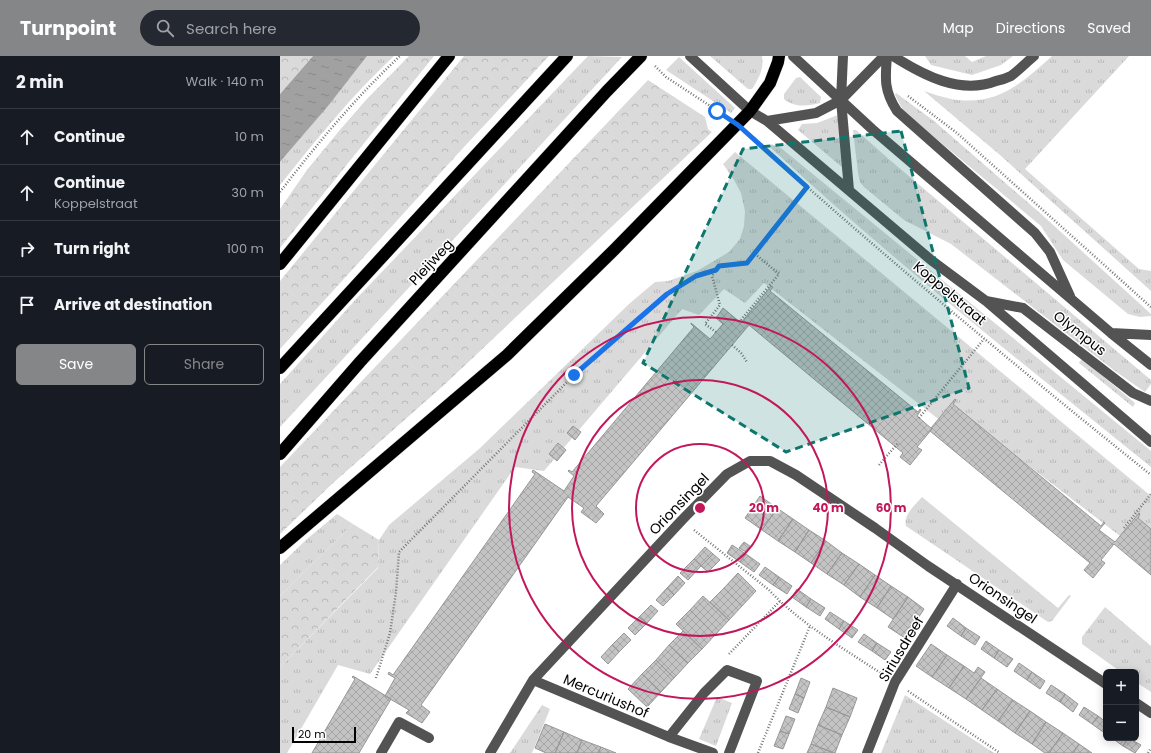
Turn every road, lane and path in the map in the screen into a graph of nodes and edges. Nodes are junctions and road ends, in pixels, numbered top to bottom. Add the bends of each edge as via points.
1 (400, 56) edge
2 (449, 56) edge
3 (567, 56) edge
4 (690, 56) edge
5 (779, 56) edge
6 (793, 56) edge
7 (843, 56) edge
8 (884, 56) edge
9 (887, 56) edge
10 (893, 56) edge
11 (1034, 56) edge
12 (645, 59) edge
13 (885, 79) junction
14 (841, 100) junction
15 (750, 111) junction
16 (767, 121) junction
17 (738, 125) junction
18 (807, 187) junction
19 (849, 190) junction
20 (280, 192) edge
21 (754, 253) junction
22 (280, 264) edge
23 (716, 270) junction
24 (1072, 300) junction
25 (986, 301) junction
26 (1151, 307) edge
27 (741, 320) dead end
28 (716, 332) dead end
29 (1111, 333) junction
30 (1151, 335) edge
31 (984, 340) junction
32 (732, 345) dead end
33 (747, 362) dead end
34 (1151, 365) edge
35 (280, 368) edge
36 (1151, 401) edge
37 (919, 418) dead end
38 (1150, 438) edge
39 (898, 443) dead end
40 (280, 454) edge
41 (880, 465) dead end
42 (1151, 475) edge
43 (1151, 494) edge
44 (682, 520) junction
45 (1124, 528) dead end
46 (280, 548) edge
47 (957, 584) junction
48 (780, 601) junction
49 (810, 626) junction
50 (726, 657) dead end
51 (376, 678) dead end
52 (532, 680) junction
53 (895, 682) junction
54 (1103, 682) edge
55 (1139, 705) edge
56 (1151, 713) edge
57 (669, 737) junction
58 (429, 738) dead end
59 (1151, 748) edge
60 (381, 753) edge
61 (490, 753) edge
62 (713, 753) edge
63 (729, 753) edge
64 (758, 753) edge
65 (867, 753) edge
66 (1000, 753) edge
67 (1148, 753) edge

1 - 20 path via 376,78 316,145
2 - 22 highway
3 - 35 highway
4 - 15 street, Koppelstraat
5 - 15 highway via 770,84
6 - 14 street
7 - 14 street
8 - 14 street
9 - 13 street
10 - 11 street via 918,72 942,81 966,85 986,85 1010,76
12 - 17 path, Koppelstraat via 666,77
12 - 40 highway, Pleijweg via 607,91 360,362
13 - 24 street via 890,100 897,111 1035,233 1050,252
13 - 26 path via 958,133
14 - 16 street via 816,113
14 - 19 street
14 - 24 street
15 - 16 street, Koppelstraat
15 - 17 highway
16 - 19 street, Koppelstraat
17 - 18 path, Koppelstraat
17 - 46 highway via 507,356
18 - 21 path
18 - 31 path, Koppelstraat
19 - 25 street, Koppelstraat via 931,260
21 - 23 path via 747,263 719,266
21 - 27 path via 779,274
23 - 28 path via 712,276 720,305 705,324
23 - 51 path via 696,276 667,294 580,370 399,552 390,634
24 - 29 street
25 - 36 street, Olympus via 1023,308 1133,393
25 - 38 street, Koppelstraat
29 - 30 street, Olympus
29 - 34 street
31 - 37 path
31 - 42 path, Koppelstraat
32 - 33 path
39 - 41 path
43 - 45 path
44 - 47 street, Orionsingel via 727,474 750,461 770,460
44 - 48 path
44 - 52 street, Orionsingel
47 - 53 street, Siriusdreef
47 - 54 street, Orionsingel
48 - 49 path
48 - 50 path
49 - 53 path
49 - 64 path
52 - 57 street, Mercuriushof
52 - 61 street, Orionsingel
53 - 65 street, Siriusdreef
53 - 66 path
55 - 56 street
57 - 62 street, Mercuriushof
57 - 63 street via 704,693 727,670 757,681
58 - 60 street via 399,722
59 - 67 path

